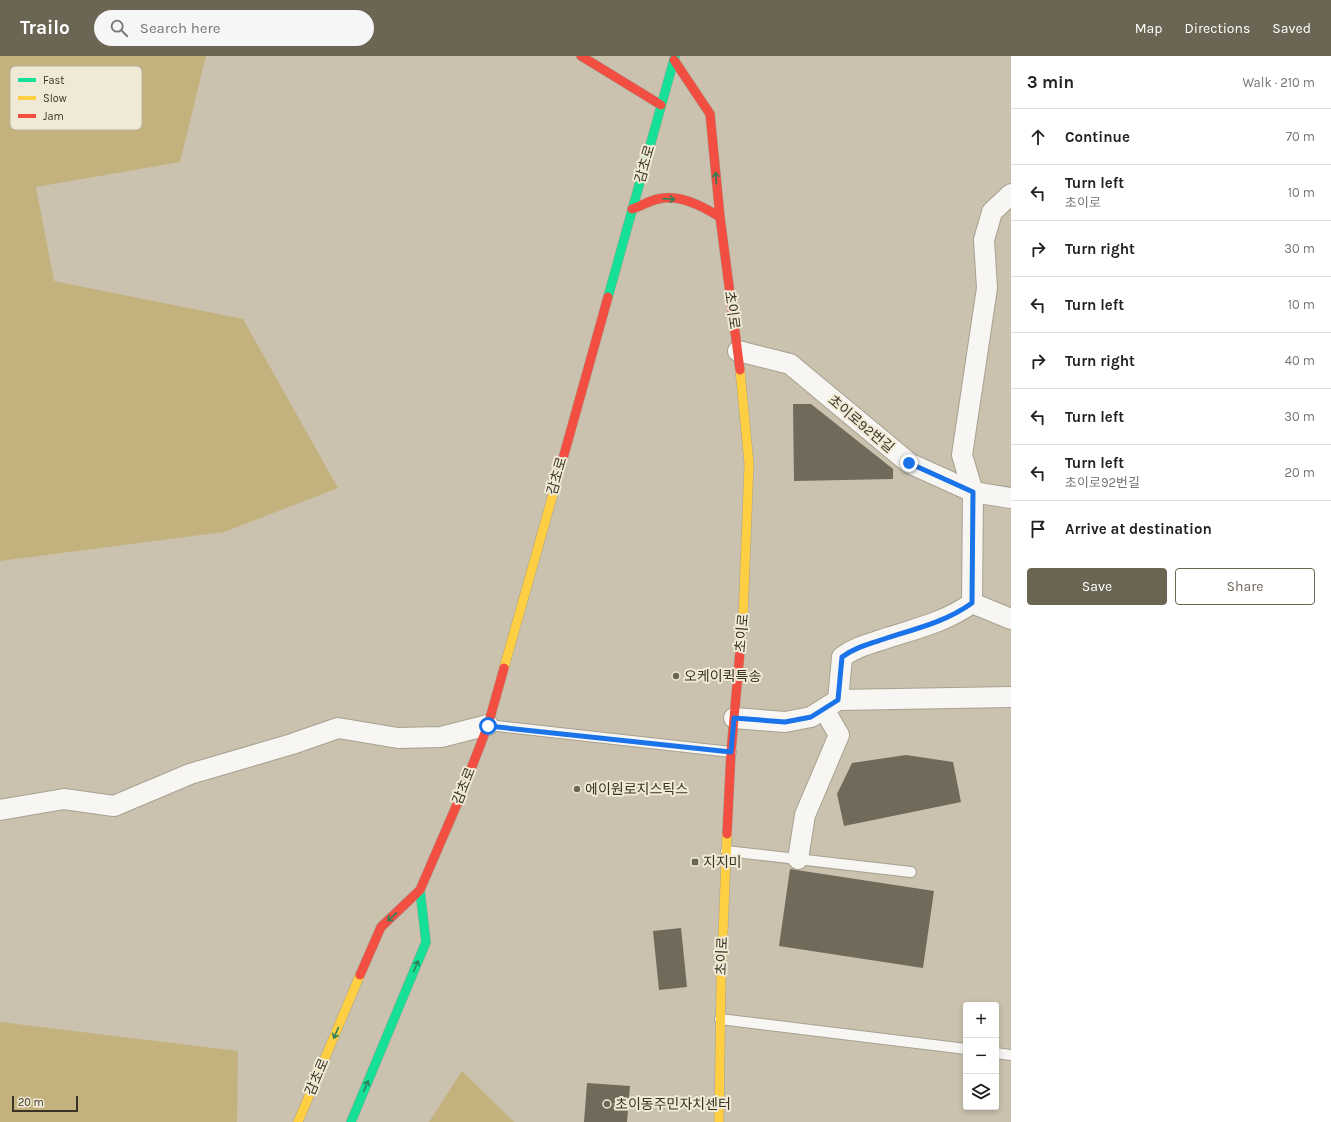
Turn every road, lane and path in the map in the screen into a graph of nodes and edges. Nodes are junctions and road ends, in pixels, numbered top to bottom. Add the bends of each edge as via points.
1 (582, 56) edge
2 (674, 58) edge
3 (661, 105) junction
4 (1011, 194) edge
5 (632, 209) junction
6 (720, 216) junction
7 (738, 351) junction
8 (973, 492) junction
9 (1011, 498) edge
10 (972, 603) junction
11 (1011, 619) edge
12 (1011, 697) edge
13 (831, 705) junction
14 (734, 718) junction
15 (488, 726) junction
16 (731, 752) junction
17 (0, 810) edge
18 (726, 851) junction
19 (798, 859) junction
20 (911, 872) dead end
21 (420, 890) junction
22 (720, 1019) junction
23 (963, 1049) edge
24 (999, 1053) edge
25 (1011, 1055) edge
26 (298, 1122) edge
27 (351, 1122) edge
28 (719, 1122) edge

1 - 3 main road
2 - 3 main road, 감초로
6 -> 2 main road, 초이로 via 710,114
3 - 5 main road, 감초로
4 - 8 street via 992,212 984,240 987,288 962,455
5 -> 6 main road via 660,199 686,200 702,205
5 - 15 main road, 감초로
6 - 7 main road, 초이로
7 - 8 street, 초이로92번길 via 790,364 909,463
7 - 14 main road, 초이로 via 749,464 744,601
8 - 9 street, 초이로92번길
8 - 10 street
10 - 11 street
10 - 13 street via 958,613 933,624 854,648 842,657
12 - 13 street
13 - 14 street via 811,717 785,722
13 - 19 street via 839,735 805,815
14 - 16 main road, 초이로
15 - 16 lane
15 - 17 street via 441,737 398,738 338,728 190,774 114,806 64,799
15 - 21 main road, 감초로
16 - 18 main road, 초이로
18 - 19 lane
18 - 22 main road, 초이로
19 - 20 lane
21 -> 26 main road, 감초로 via 381,927
27 -> 21 main road, 감초로 via 426,942
22 - 23 lane
22 - 28 main road, 초이로
24 - 25 lane

